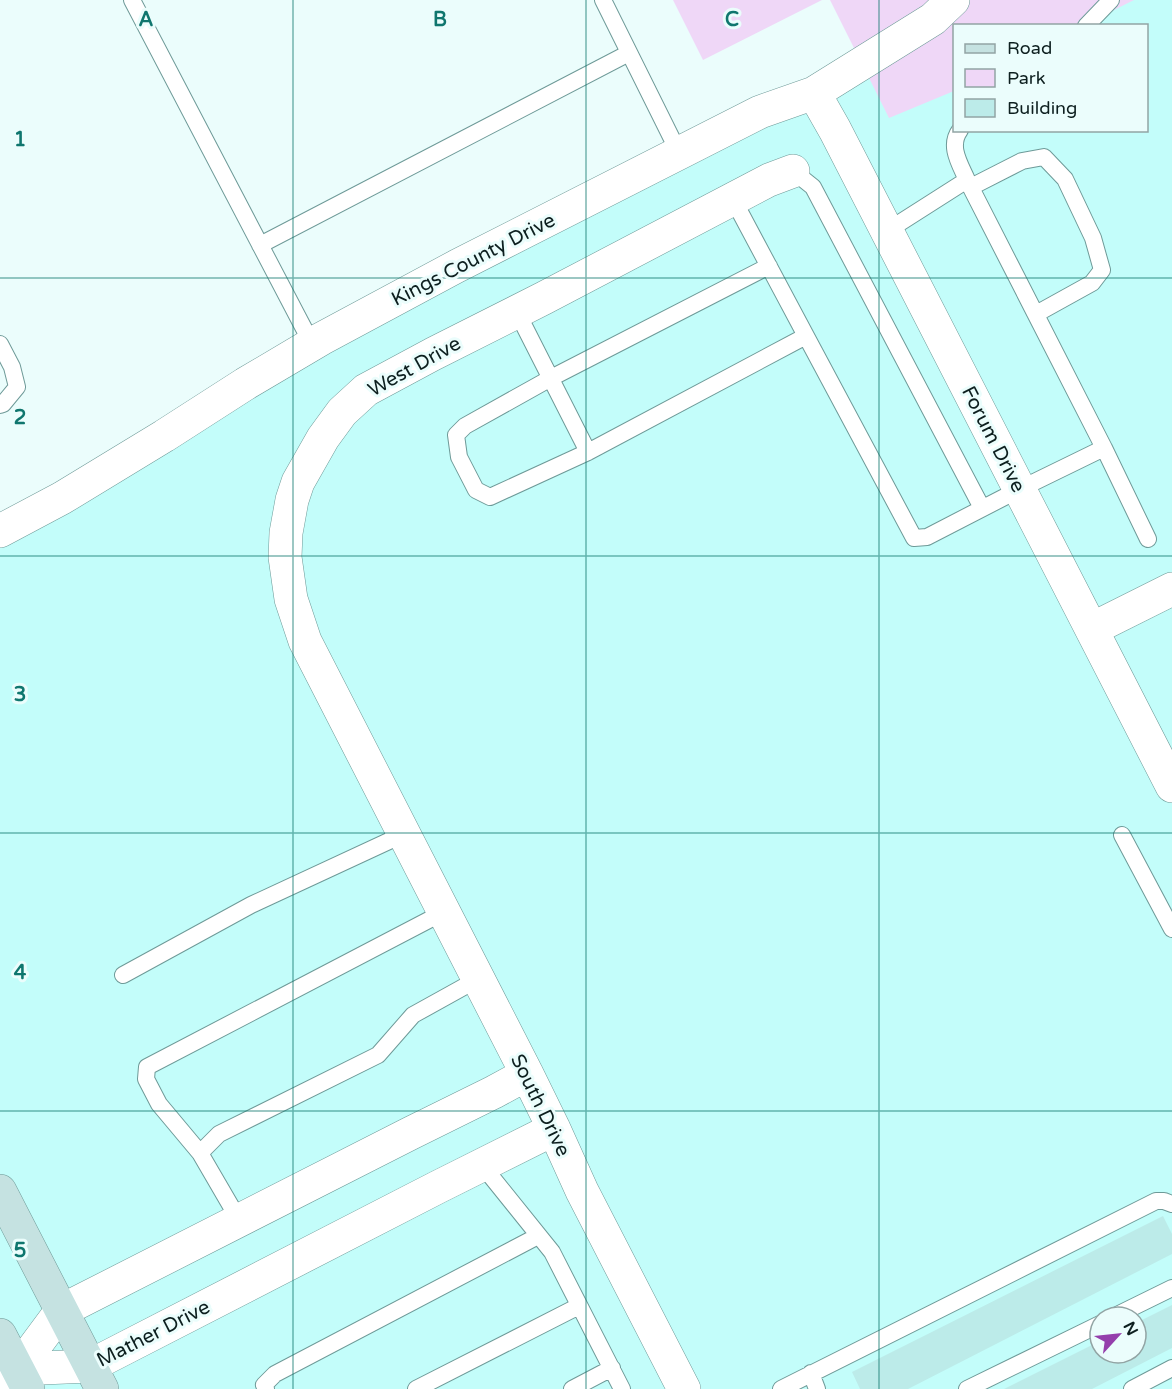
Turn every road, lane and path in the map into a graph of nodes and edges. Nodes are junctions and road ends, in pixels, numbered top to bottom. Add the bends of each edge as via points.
1 (132, 0) edge
2 (603, 0) edge
3 (953, 0) edge
4 (1111, 0) edge
5 (1088, 24) edge
6 (629, 53) junction
7 (814, 93) junction
8 (958, 132) edge
9 (679, 153) junction
10 (793, 171) joint
11 (969, 183) junction
12 (733, 199) junction
13 (886, 231) junction
14 (260, 245) junction
15 (769, 267) junction
16 (517, 312) junction
17 (1036, 314) junction
18 (806, 336) junction
19 (0, 344) edge
20 (312, 344) junction
21 (551, 378) junction
22 (0, 405) edge
23 (1104, 447) junction
24 (588, 452) junction
25 (1020, 489) junction
26 (982, 508) junction
27 (0, 531) edge
28 (1148, 539) dead end
29 (1172, 589) edge
30 (1092, 629) junction
31 (1172, 786) edge
32 (400, 827) junction
33 (1122, 835) dead end
34 (444, 912) junction
35 (1172, 930) edge
36 (123, 975) dead end
37 (478, 979) junction
38 (527, 1074) junction
39 (554, 1129) junction
40 (200, 1153) junction
41 (482, 1165) junction
42 (0, 1191) edge
43 (1172, 1204) edge
44 (239, 1220) junction
45 (538, 1236) junction
46 (1172, 1288) edge
47 (579, 1305) junction
48 (1137, 1305) edge
49 (61, 1311) junction
50 (1088, 1329) edge
51 (0, 1335) edge
52 (612, 1368) junction
53 (1172, 1368) edge
54 (96, 1378) edge
55 (15, 1379) edge
56 (814, 1381) edge
57 (266, 1389) edge
58 (416, 1389) edge
59 (572, 1389) edge
60 (622, 1389) edge
61 (684, 1389) edge
62 (781, 1389) edge
63 (967, 1389) edge
64 (1132, 1389) edge

1 - 14 lane
2 - 6 lane
3 - 7 street, Kings County Drive via 933,19
4 - 5 lane
6 - 9 lane
6 - 14 lane
7 - 9 street, Kings County Drive via 760,111
7 - 13 street, Forum Drive
8 - 11 lane via 954,147
9 - 20 street, Kings County Drive
10 - 12 street, West Drive
10 - 26 lane via 813,187
11 - 13 lane
11 - 17 lane
11 - 17 lane via 1022,161 1044,157 1065,179 1093,238 1102,270 1092,283
12 - 15 lane
12 - 16 street, West Drive
13 - 25 street, Forum Drive
14 - 20 lane
15 - 18 lane
15 - 21 lane
16 - 21 lane
16 - 32 street, West Drive via 366,390 342,412 323,438 297,482 292,500 285,557 291,599 305,640
17 - 23 lane
18 - 24 lane
18 - 26 lane via 914,538 927,537
19 - 22 lane via 12,367 16,387
20 - 27 street, Kings County Drive via 62,498
21 - 24 lane
21 - 24 lane via 465,426 456,435 459,458 476,490 490,497
23 - 25 lane
23 - 28 lane
25 - 26 lane
25 - 30 street, Forum Drive
29 - 30 street
30 - 31 street, Forum Drive
32 - 34 street, South Drive
32 - 36 lane
33 - 35 lane
34 - 37 street, South Drive
34 - 40 lane via 147,1067 146,1079 159,1104
37 - 38 street, South Drive
37 - 40 lane via 413,1015 378,1055 219,1134
38 - 39 street, South Drive
38 - 44 street
39 - 41 street, Mather Drive
39 - 61 street, South Drive
40 - 44 lane
41 - 45 lane
41 - 54 street, Mather Drive
42 - 49 main road
43 - 56 lane via 1156,1202
44 - 49 street
45 - 47 lane via 552,1252
45 - 57 lane via 275,1374 264,1385
46 - 48 lane
47 - 52 lane
47 - 58 lane
49 - 54 main road
49 - 55 street
50 - 63 lane
51 - 55 main road
52 - 59 lane
52 - 60 lane
53 - 64 lane
54 - 55 street, Mather Drive
56 - 62 lane

